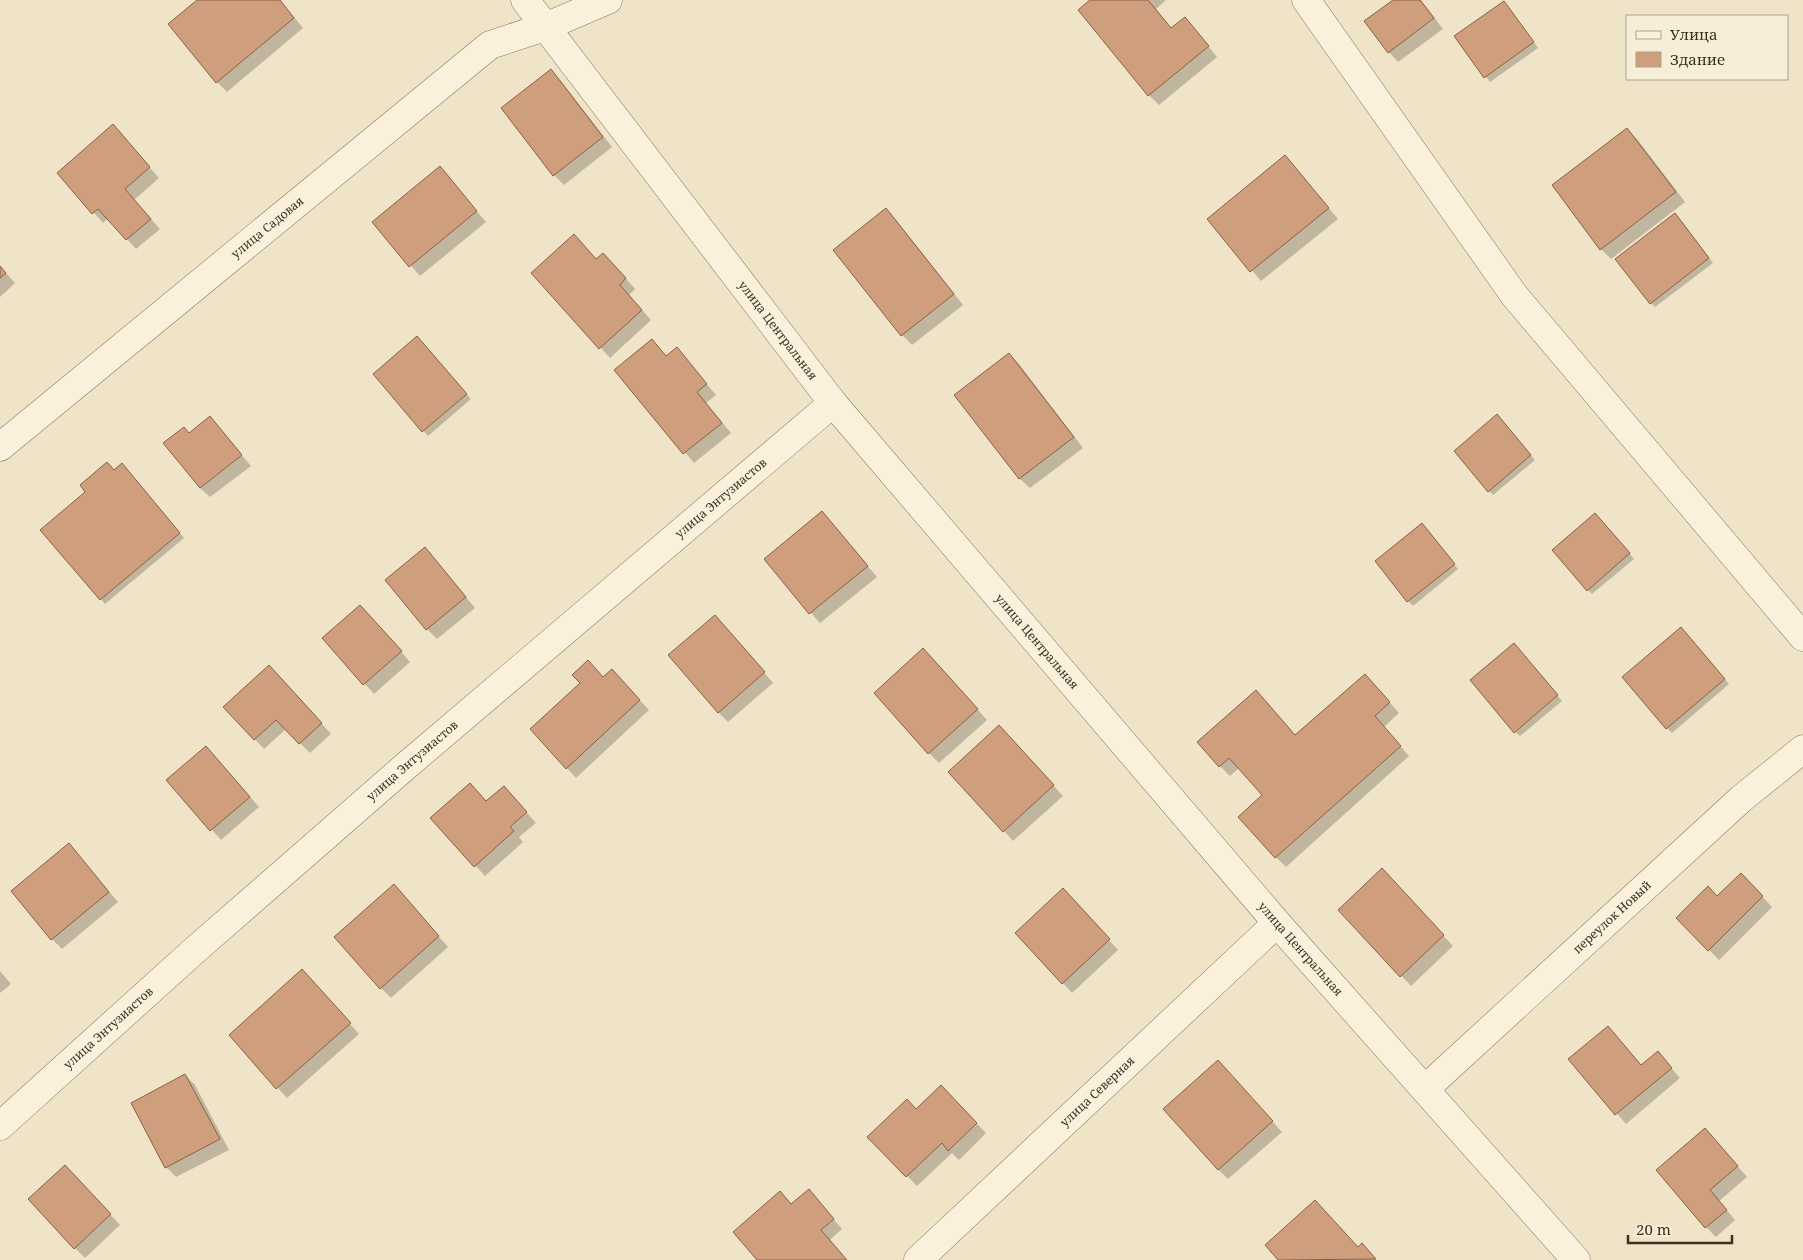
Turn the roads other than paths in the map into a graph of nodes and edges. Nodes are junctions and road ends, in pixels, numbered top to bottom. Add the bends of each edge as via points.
1 (525, 0) edge
2 (608, 0) edge
3 (1306, 0) edge
4 (545, 27) junction
5 (832, 403) junction
6 (0, 447) edge
7 (1803, 637) edge
8 (1803, 749) edge
9 (1277, 923) junction
10 (1424, 1089) junction
11 (0, 1126) edge
12 (920, 1260) edge
13 (1576, 1260) edge

1 - 4 street, улица Центральная
2 - 4 street, улица Садовая
3 - 7 street via 1514,295
4 - 5 street, улица Центральная
4 - 6 street, улица Садовая via 490,45
5 - 9 street, улица Центральная
5 - 11 street, улица Энтузиастов via 399,771
8 - 10 street, переулок Новый via 1741,799
9 - 10 street, улица Центральная
9 - 12 street
10 - 13 street, улица Центральная

